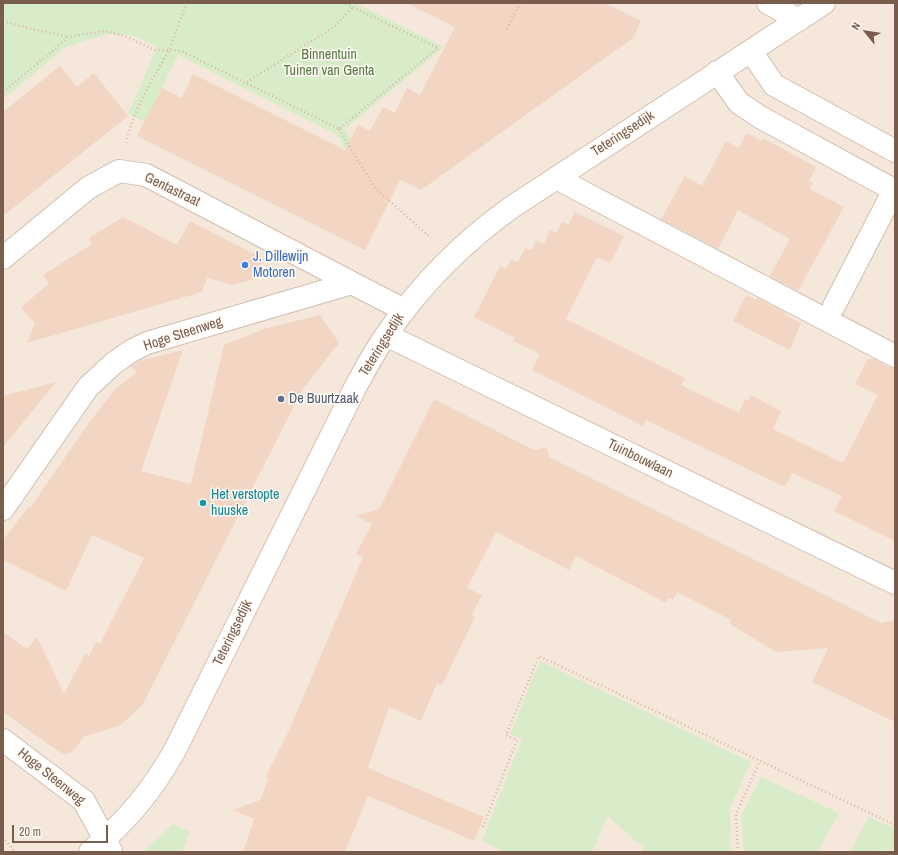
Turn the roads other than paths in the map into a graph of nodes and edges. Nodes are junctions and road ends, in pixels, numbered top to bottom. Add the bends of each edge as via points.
1 (768, 3) edge
2 (824, 3) edge
3 (799, 20) junction
4 (751, 51) junction
5 (717, 72) junction
6 (895, 151) edge
7 (556, 178) junction
8 (3, 258) edge
9 (352, 283) junction
10 (834, 306) dead end
11 (404, 310) junction
12 (386, 335) junction
13 (895, 356) edge
14 (3, 509) edge
15 (895, 583) edge
16 (3, 740) edge
17 (102, 848) edge

1 - 3 street
2 - 3 street, Teteringsedijk
3 - 4 street, Teteringsedijk
4 - 5 street, Teteringsedijk
4 - 6 street via 774,85
5 - 7 street, Teteringsedijk
5 - 10 street via 739,103 894,190
7 - 11 street, Teteringsedijk via 487,225 452,256
7 - 13 street
8 - 9 street, Gentastraat via 88,188 119,171 146,175
9 - 11 street
9 - 14 street, Hoge Steenweg via 147,343 131,351 88,387
11 - 12 street, Teteringsedijk
12 - 15 street, Tuinbouwlaan
12 - 17 street, Teteringsedijk via 356,386 175,750 152,788
16 - 17 street, Hoge Steenweg via 84,801

